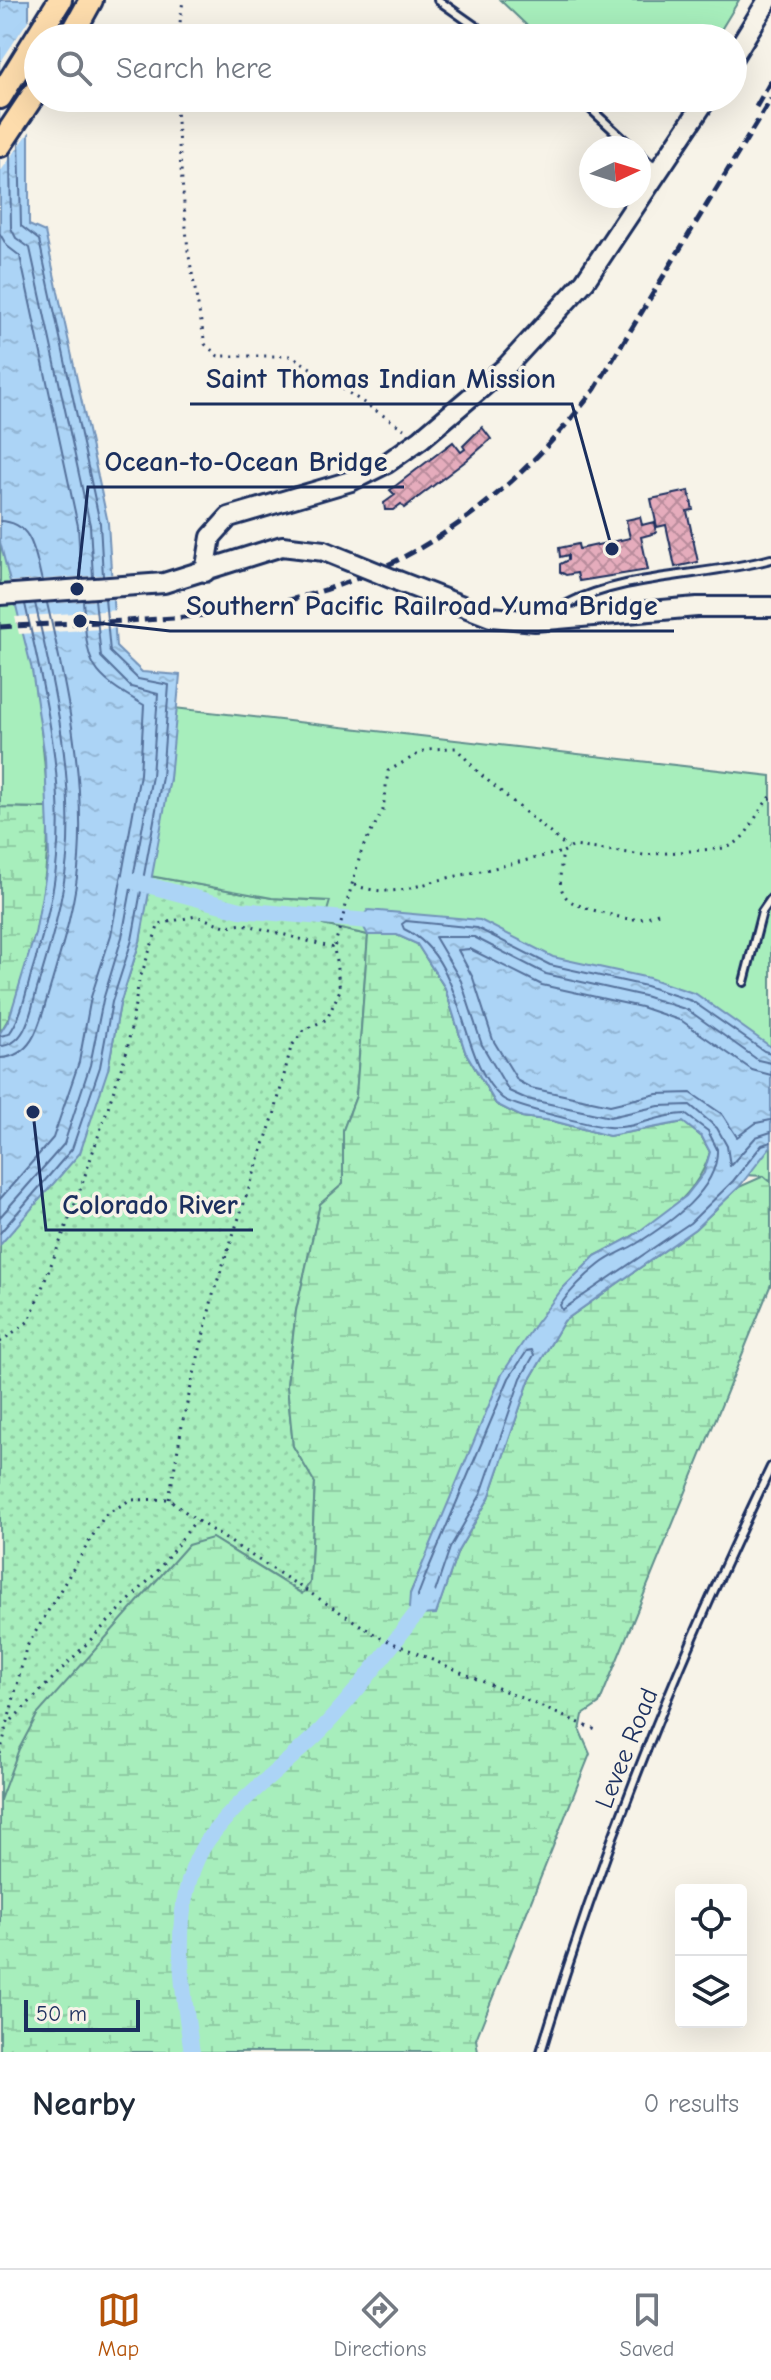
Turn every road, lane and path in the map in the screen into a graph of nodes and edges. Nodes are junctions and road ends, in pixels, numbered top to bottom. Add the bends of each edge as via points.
1 (60, 0) edge
2 (91, 0) edge
3 (183, 0) edge
4 (438, 0) edge
5 (768, 0) edge
6 (45, 24) edge
7 (78, 24) edge
8 (180, 24) edge
9 (472, 24) edge
10 (747, 34) edge
11 (24, 58) edge
12 (0, 97) edge
13 (24, 109) edge
14 (176, 112) edge
15 (594, 112) edge
16 (698, 112) edge
17 (620, 136) edge
18 (0, 145) edge
19 (651, 164) edge
20 (659, 172) junction
21 (421, 439) junction
22 (771, 559) edge
23 (205, 572) junction
24 (0, 595) edge
25 (771, 607) edge
26 (561, 621) junction
27 (771, 797) edge
28 (568, 848) junction
29 (563, 852) junction
30 (354, 885) junction
31 (771, 899) edge
32 (658, 913) dead end
33 (334, 948) junction
34 (744, 982) dead end
35 (0, 1342) edge
36 (771, 1467) edge
37 (169, 1499) junction
38 (196, 1520) junction
39 (10, 1722) junction
40 (598, 1731) dead end
41 (0, 1754) edge
42 (541, 2052) edge

1 - 6 highway
2 - 7 highway
3 - 8 path
4 - 9 lane
5 - 10 street
11 - 12 highway
13 - 18 highway
14 - 21 path via 188,251 205,344 218,356 292,356
15 - 17 lane
16 - 20 street
19 - 20 lane
20 - 21 street via 585,281 506,367
21 - 23 street via 351,481 229,517 211,537
22 - 26 lane via 584,595 565,605
23 - 24 street via 154,584
23 - 26 street, bridge via 282,546 324,551 491,617
25 - 26 street via 697,607
27 - 28 path via 733,846 644,855
28 - 29 path
28 - 30 path via 456,748 427,749 388,771 383,810 362,849
29 - 30 path via 418,889
29 - 32 path via 561,882 571,904 631,922
30 - 33 path
31 - 34 lane via 762,912
33 - 35 path via 196,916 159,924 139,981 127,1051 78,1196 29,1321
33 - 37 path via 340,990 327,1019 304,1030 291,1047 275,1112 214,1291
36 - 42 lane, Levee Road via 704,1608 637,1772 582,1916
37 - 38 path
37 - 39 path via 130,1500 105,1515 26,1648
38 - 39 path via 156,1573
38 - 40 path via 379,1637
39 - 41 path

